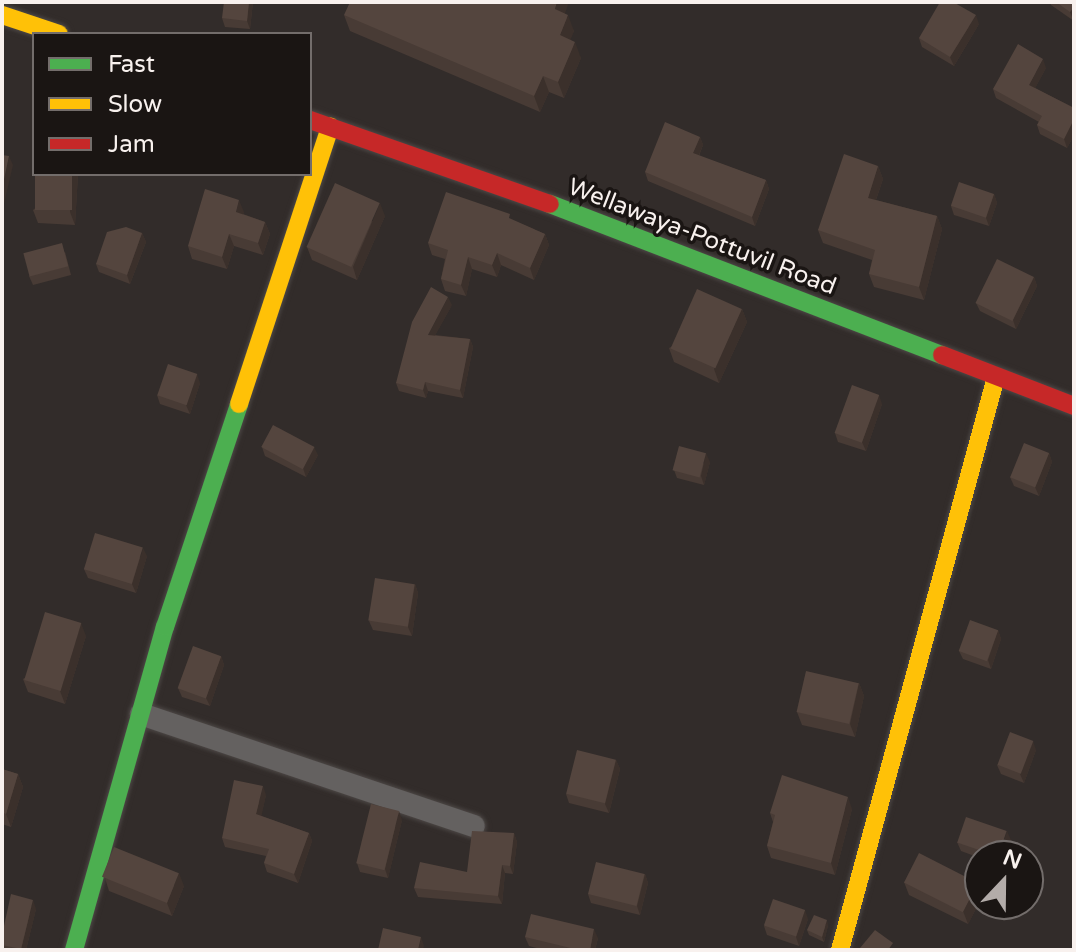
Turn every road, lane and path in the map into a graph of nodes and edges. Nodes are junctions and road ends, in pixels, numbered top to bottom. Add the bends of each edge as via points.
1 (2, 15) edge
2 (53, 32) edge
3 (312, 121) edge
4 (330, 127) junction
5 (996, 377) junction
6 (1074, 406) edge
7 (141, 714) junction
8 (474, 826) dead end
9 (74, 950) edge
10 (840, 950) edge

1 - 2 main road
3 - 4 main road, Wellawaya-Pottuvil Road
4 - 5 main road, Wellawaya-Pottuvil Road via 608,225
4 - 7 main road
5 - 6 main road, Wellawaya-Pottuvil Road
5 - 10 main road
7 - 8 street
7 - 9 main road

